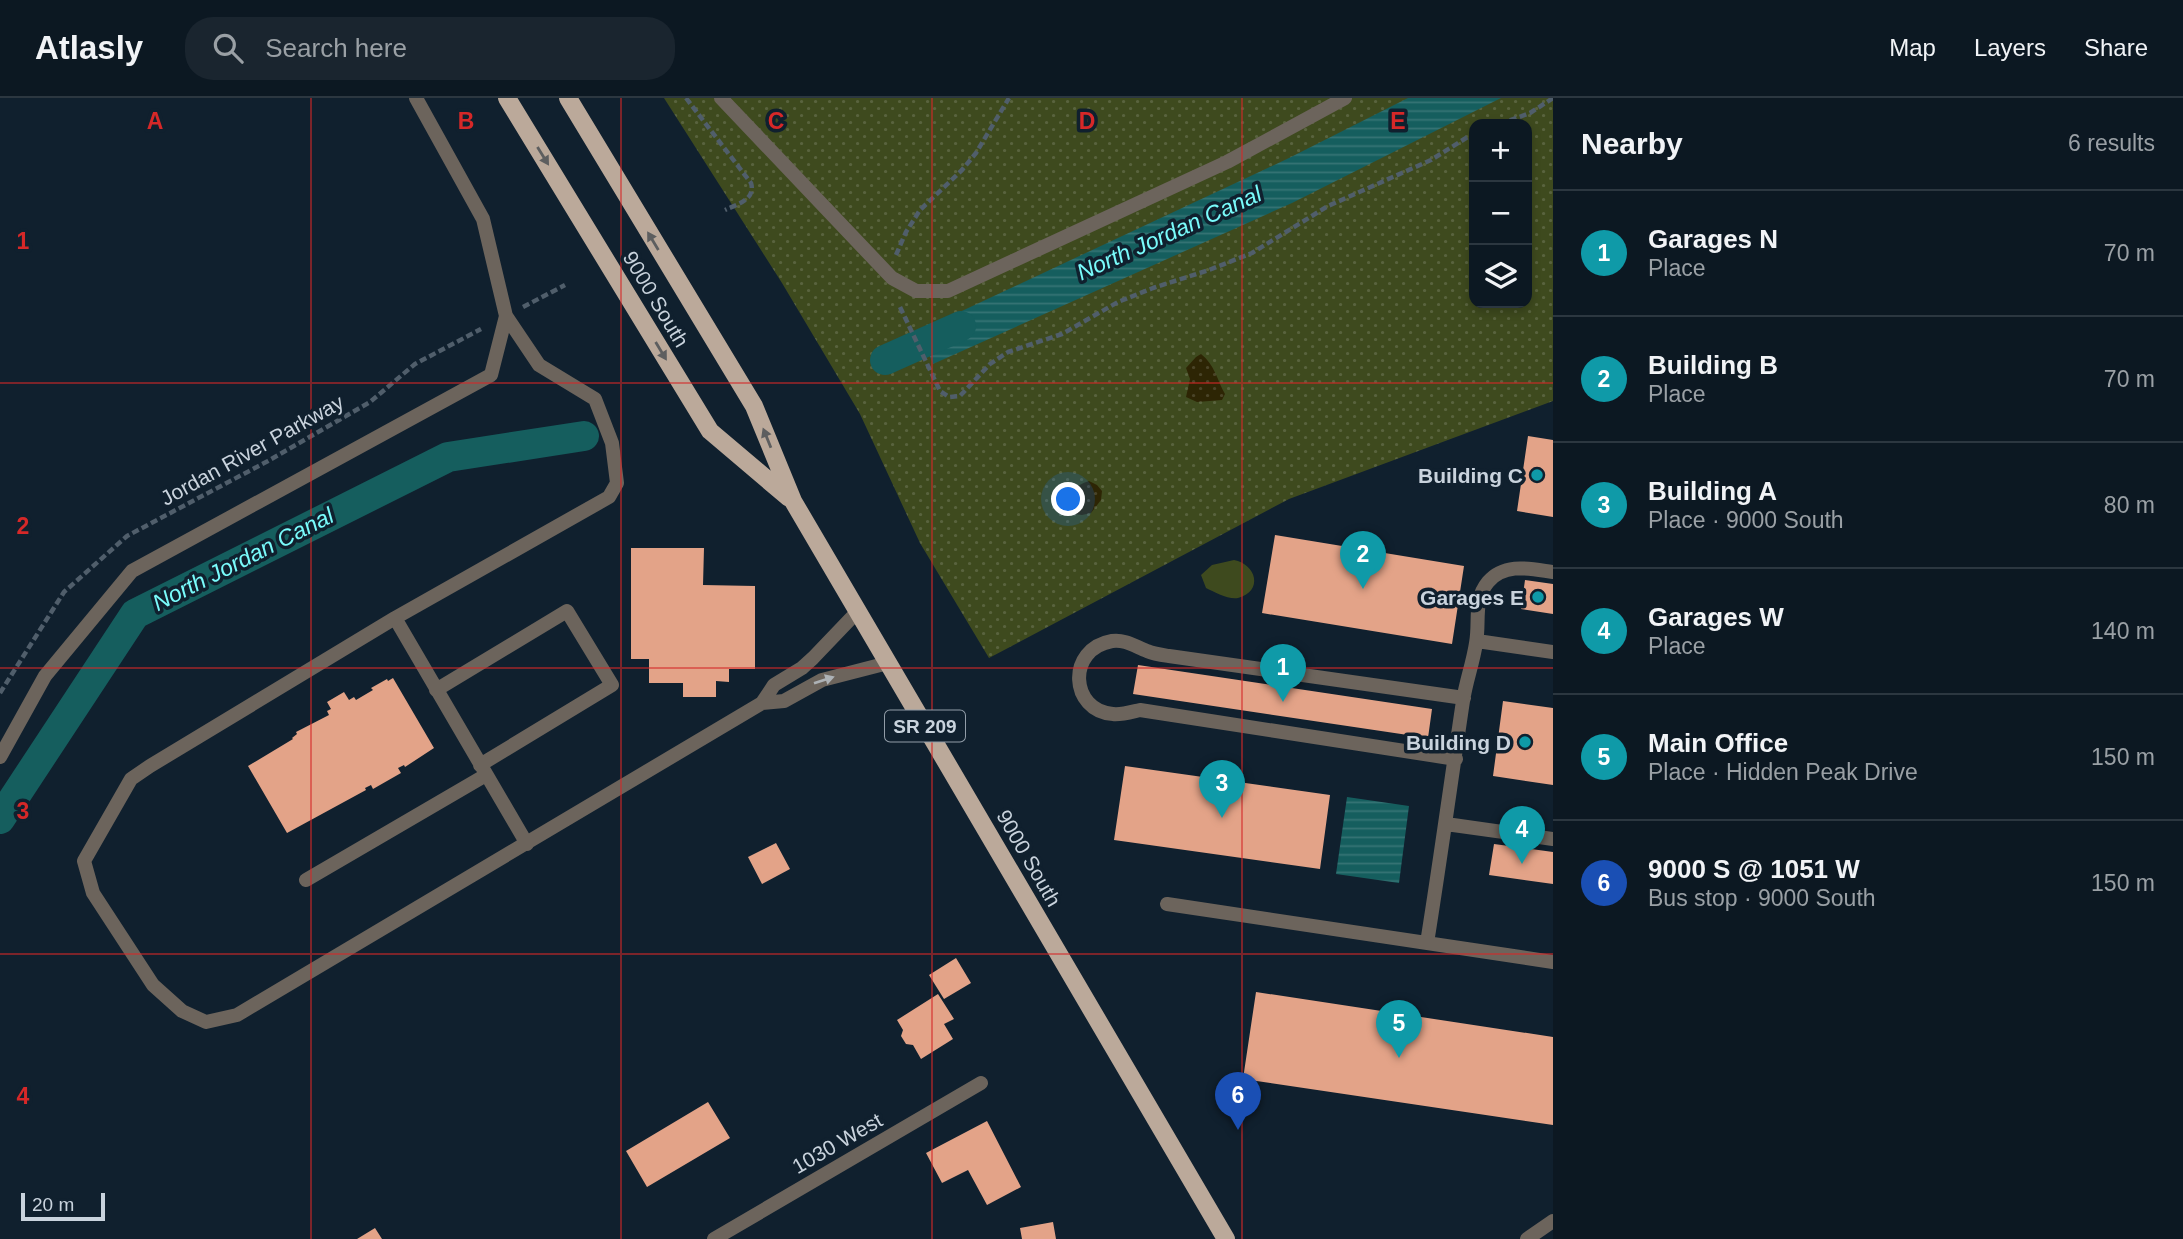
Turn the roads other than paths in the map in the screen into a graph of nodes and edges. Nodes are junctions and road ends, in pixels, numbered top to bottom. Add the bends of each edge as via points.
1 (416, 98) edge
2 (507, 98) edge
3 (568, 98) edge
4 (721, 98) edge
5 (1345, 98) edge
6 (506, 316) junction
7 (793, 501) junction
8 (1553, 572) edge
9 (856, 612) junction
10 (396, 618) junction
11 (1477, 641) junction
12 (1553, 652) edge
13 (888, 663) junction
14 (436, 690) junction
15 (1464, 698) junction
16 (762, 703) junction
17 (0, 757) edge
18 (1456, 758) junction
19 (483, 770) junction
20 (1446, 824) junction
21 (1553, 839) edge
22 (527, 844) junction
23 (306, 880) dead end
24 (1167, 904) dead end
25 (1427, 943) junction
26 (1553, 962) edge
27 (981, 1083) dead end
28 (1547, 1230) edge
29 (714, 1239) edge
30 (1226, 1239) edge
31 (1527, 1239) edge

1 - 6 street via 483,219
2 -> 7 main road, 9000 South / SR 209 via 709,431
7 -> 3 main road, 9000 South / SR 209 via 754,406
4 - 5 street via 892,278 916,291 948,291 1227,162
6 - 10 street via 539,365 595,399 612,443 617,483 609,497
6 - 17 street via 491,375 132,571 45,676
7 - 9 main road, 9000 South / SR 209
8 - 11 street via 1510,569 1489,581 1478,603
9 - 13 main road, 9000 South / SR 209
9 - 16 street via 807,663 774,685
10 - 14 street
10 - 22 street via 131,779 84,861 93,893 153,985 182,1011 206,1022 237,1015
11 - 12 street
11 - 15 street
16 -> 13 street via 784,701 822,680
13 - 30 main road, 9000 South / SR 209
14 - 19 street
14 - 19 street via 567,611 612,685
15 - 18 street
15 - 18 street via 1168,656 1114,641 1097,646 1084,658 1078,673 1088,702 1113,714 1140,710
16 - 22 street
18 - 20 street
19 - 22 street
19 - 23 street
20 - 21 street
20 - 25 street
24 - 25 street
25 - 26 street
27 - 29 street, 1030 West
28 - 31 street

